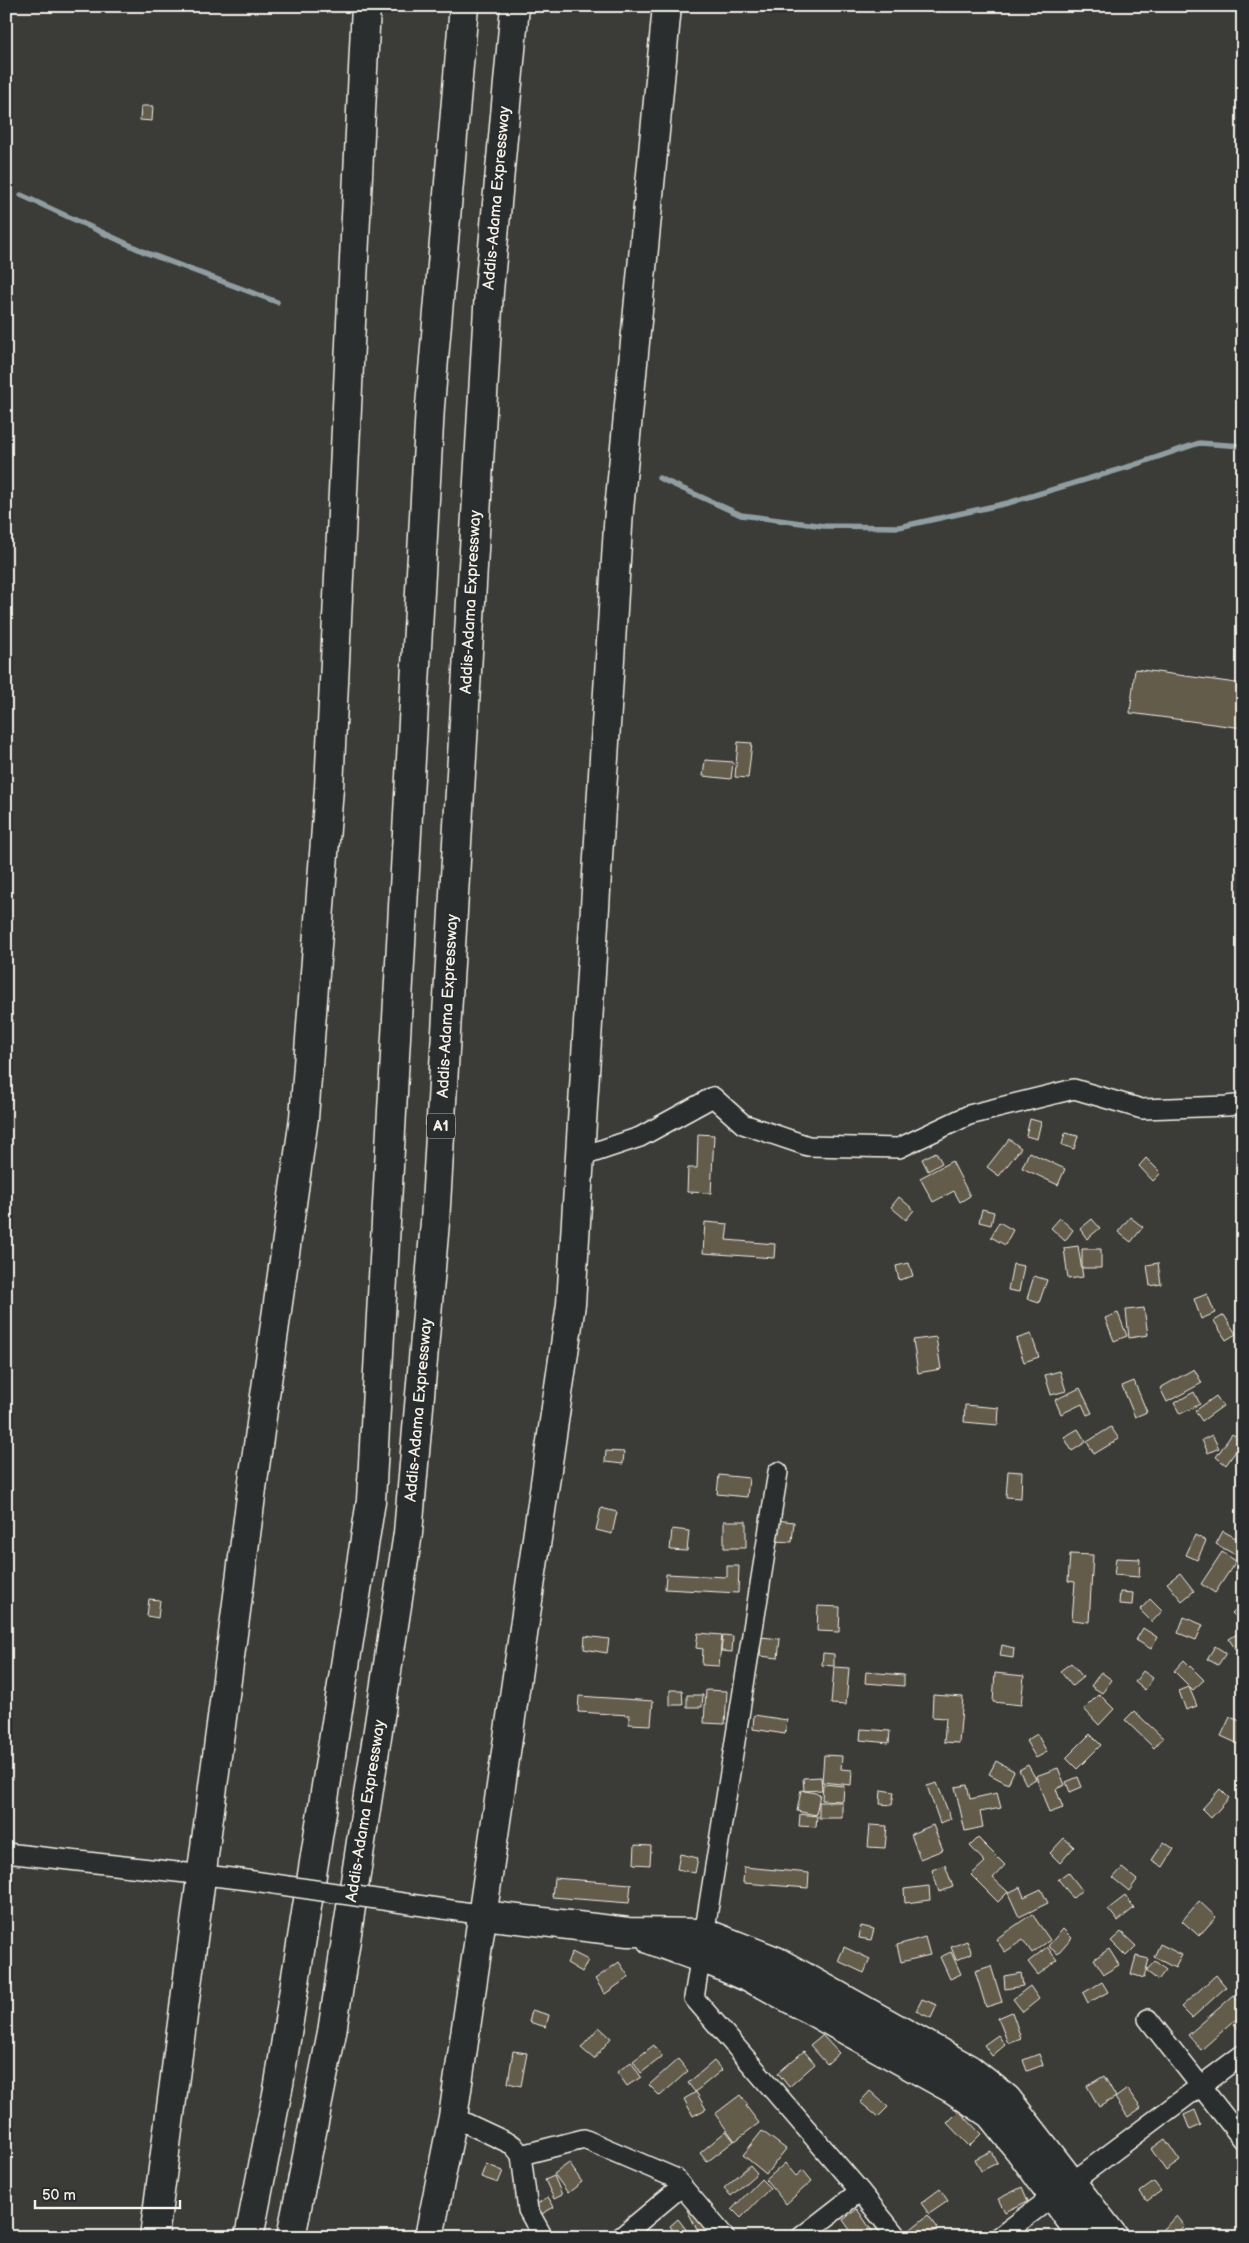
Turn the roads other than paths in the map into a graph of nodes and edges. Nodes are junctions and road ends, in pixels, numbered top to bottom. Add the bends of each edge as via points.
1 (366, 6) edge
2 (464, 6) edge
3 (516, 6) edge
4 (667, 6) edge
5 (1243, 1104) edge
6 (580, 1157) junction
7 (778, 1472) dead end
8 (6, 1853) edge
9 (200, 1873) junction
10 (484, 1915) junction
11 (702, 1945) junction
12 (1148, 2019) dead end
13 (1243, 2054) edge
14 (1200, 2086) junction
15 (453, 2117) junction
16 (1243, 2140) edge
17 (521, 2155) junction
18 (682, 2186) junction
19 (1063, 2189) junction
20 (860, 2191) junction
21 (154, 2237) edge
22 (249, 2237) edge
23 (291, 2237) edge
24 (429, 2237) edge
25 (544, 2237) edge
26 (621, 2237) edge
27 (725, 2237) edge
28 (802, 2237) edge
29 (897, 2237) edge
30 (999, 2237) edge
31 (1083, 2237) edge
32 (1114, 2237) edge

1 - 9 main road via 329,788 304,1118
2 - 22 main road via 430,406 371,1501 279,2084
3 - 23 main road, Addis-Adama Expressway / A1 via 488,291 436,1222 408,1534 332,2032
4 - 6 main road via 619,510
5 - 6 street via 1142,1109 1074,1089 969,1115 899,1148 808,1146 743,1124 714,1096 640,1137
6 - 10 main road via 571,1304
7 - 11 street
8 - 9 street
9 - 10 street, bridge
9 - 21 main road
10 - 11 main road via 628,1932
10 - 15 main road
11 - 19 main road via 776,1961 969,2069 1007,2099
11 - 20 street via 694,1998
12 - 14 street
13 - 14 street
14 - 16 street
14 - 19 street
15 - 17 street via 513,2145
15 - 24 main road
17 - 18 street via 584,2139 675,2178
17 - 25 street via 528,2210
18 - 26 street
18 - 27 street
19 - 30 street
19 - 31 main road
19 - 32 main road
20 - 28 street
20 - 29 street

